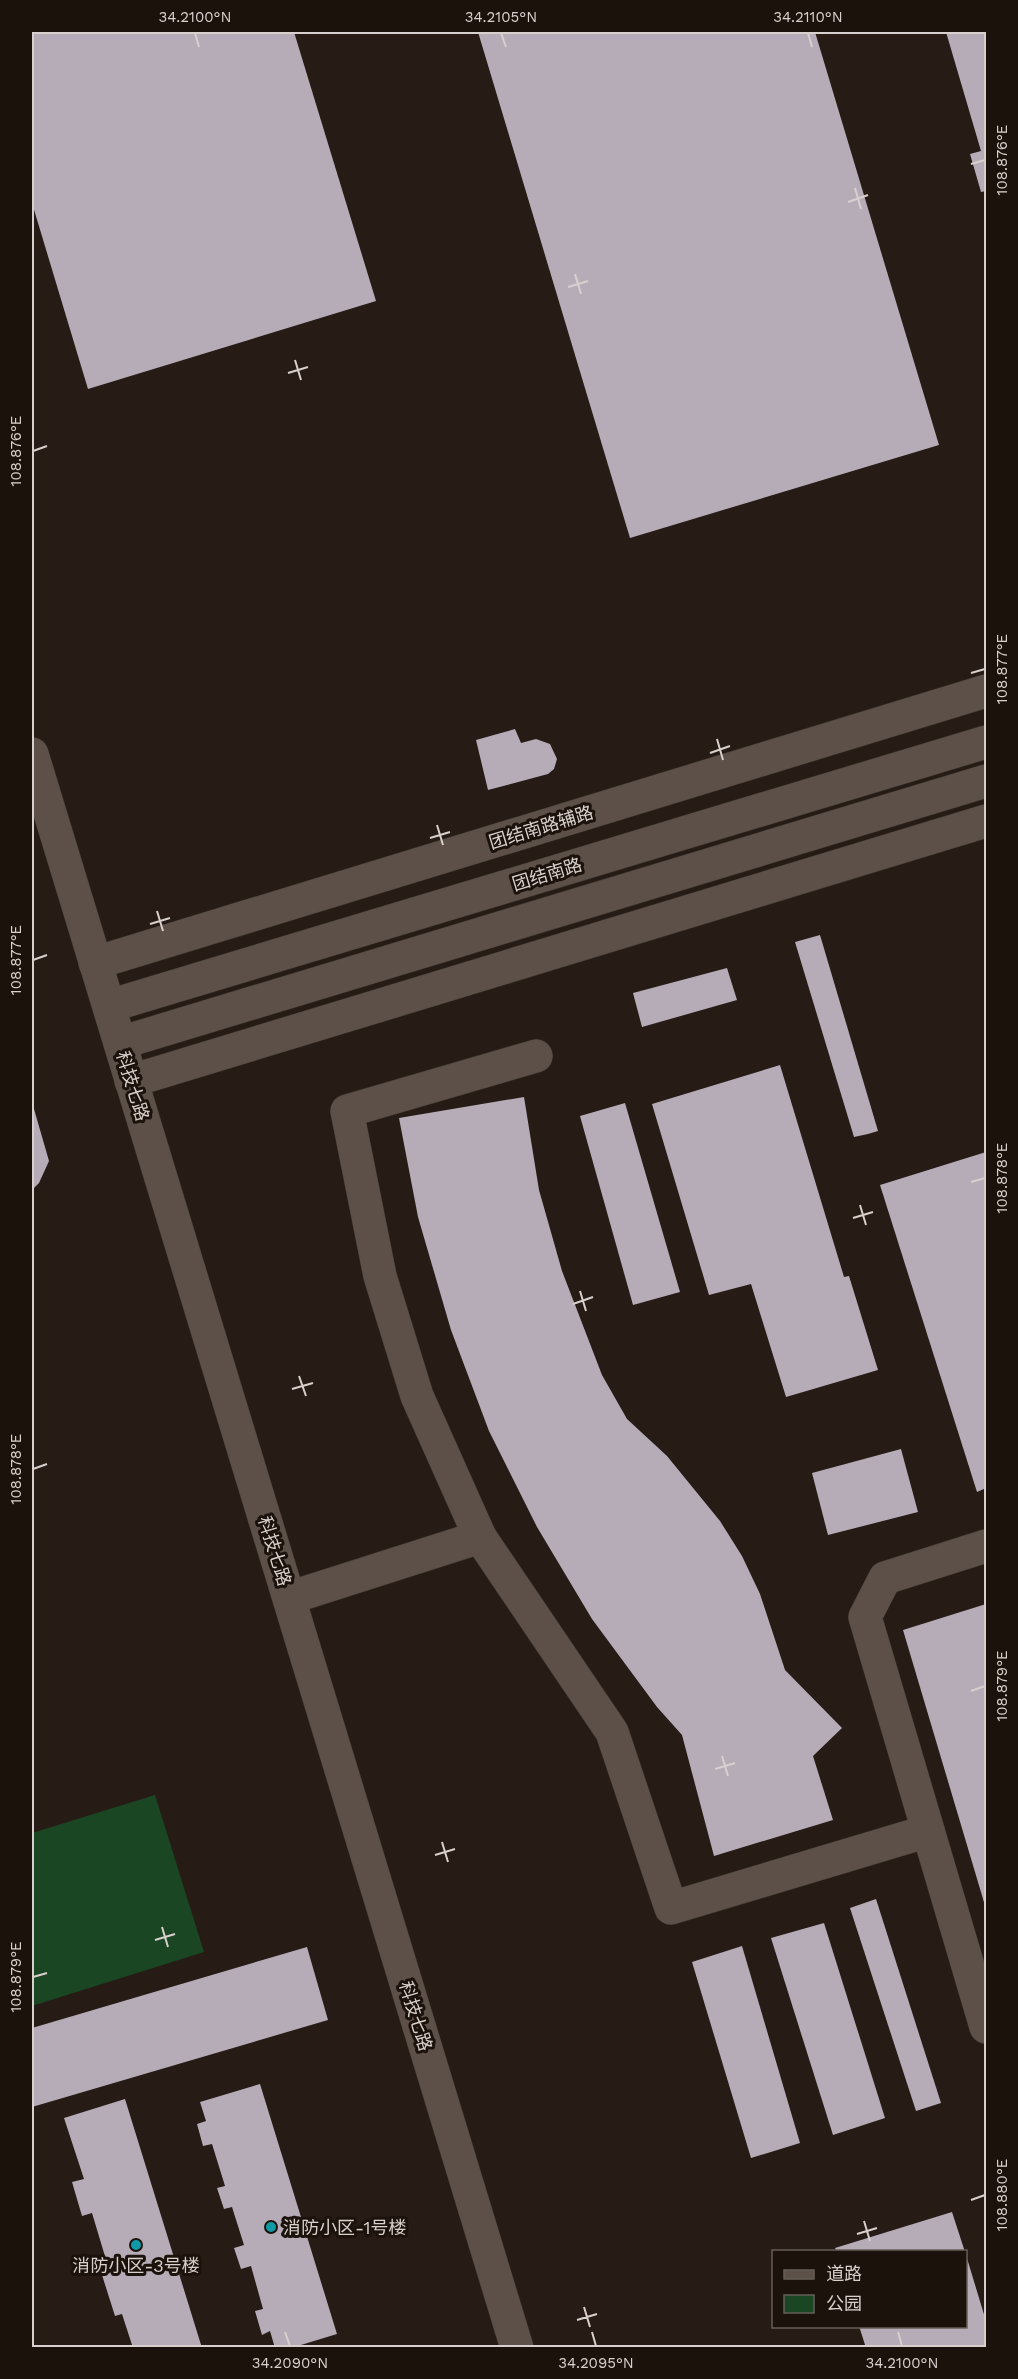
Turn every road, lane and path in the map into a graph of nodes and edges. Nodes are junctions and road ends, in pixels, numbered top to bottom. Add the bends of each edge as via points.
1 (987, 691) edge
2 (987, 742) edge
3 (32, 754) edge
4 (987, 780) edge
5 (987, 821) edge
6 (95, 963) junction
7 (109, 1006) junction
8 (120, 1043) junction
9 (536, 1056) dead end
10 (131, 1081) junction
11 (480, 1537) junction
12 (987, 1546) edge
13 (289, 1598) junction
14 (928, 1831) junction
15 (987, 2027) edge
16 (517, 2348) edge

1 - 6 street, 团结南路辅路
2 - 7 street, 团结南路
3 - 6 street, 科技七路
4 - 8 street, 团结南路
5 - 10 street
6 - 7 street, 科技七路
7 - 8 street, 科技七路
8 - 10 street, 科技七路
9 - 11 street via 347,1111 380,1276 414,1386
10 - 13 street, 科技七路
11 - 13 street
11 - 14 street via 612,1732 671,1908
12 - 14 street via 885,1578 865,1617
13 - 16 street, 科技七路
14 - 15 street

